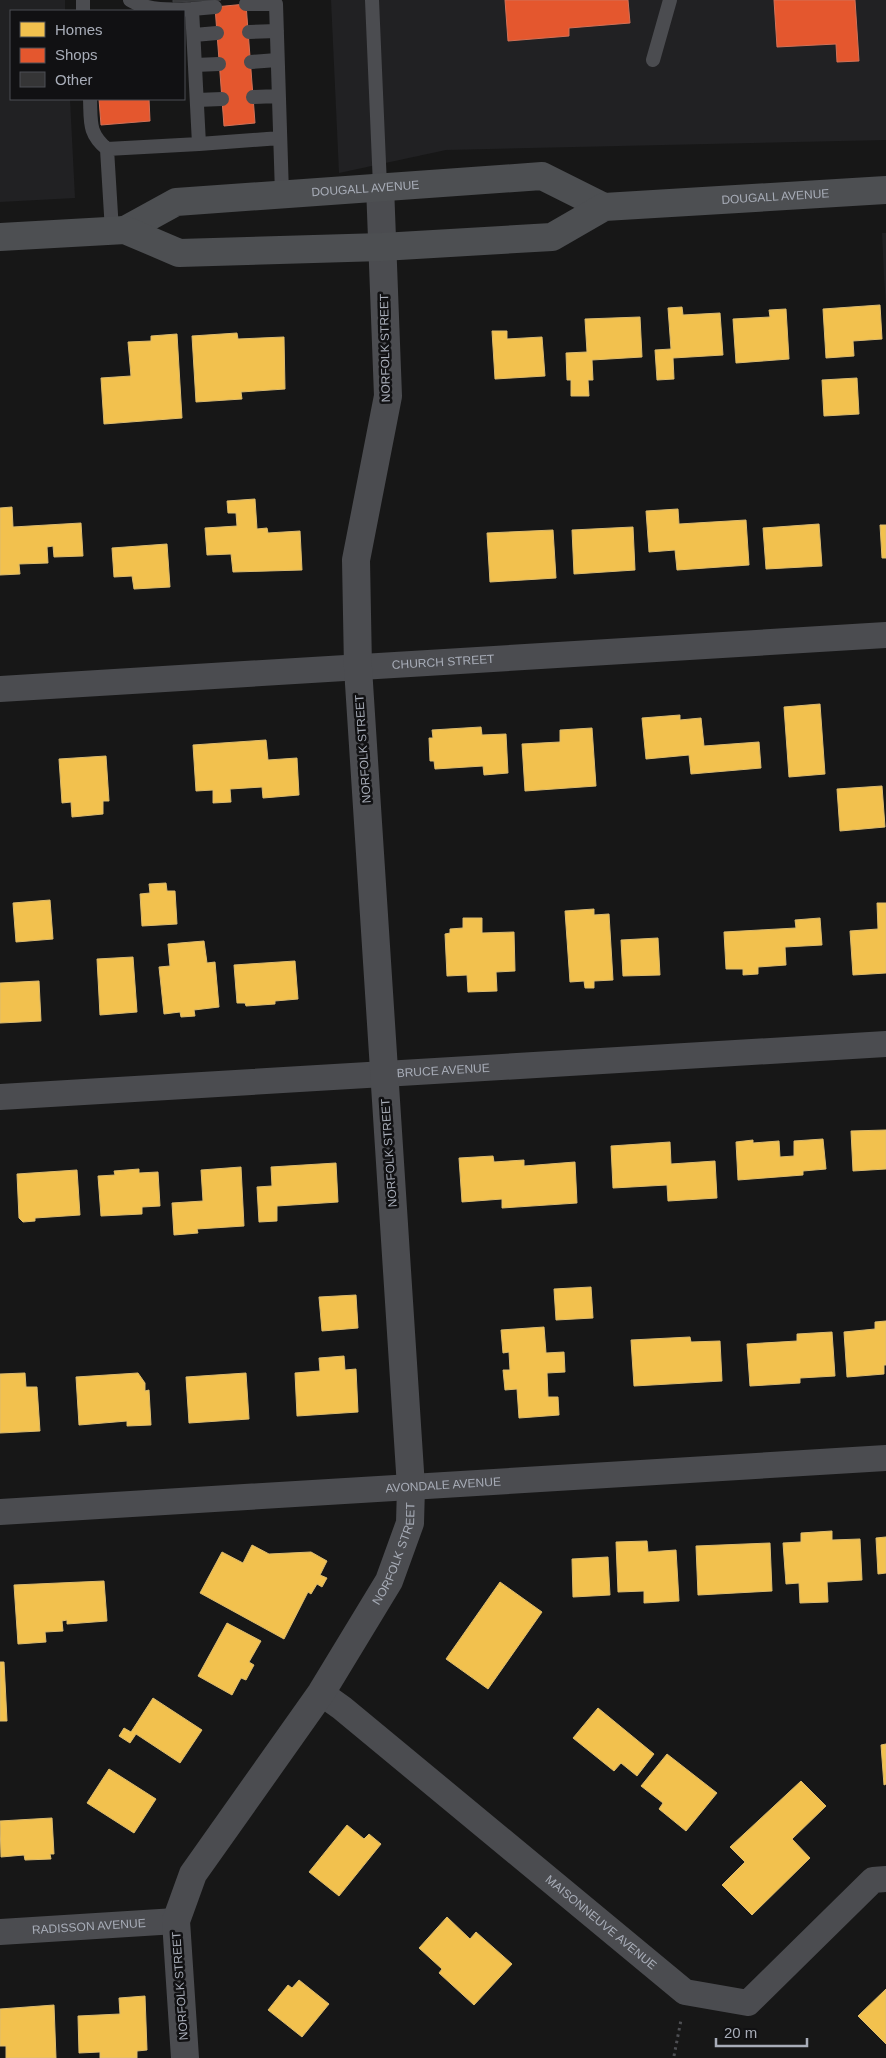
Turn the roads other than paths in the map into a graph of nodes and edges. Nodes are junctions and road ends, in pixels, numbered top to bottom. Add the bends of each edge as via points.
1 (130, 0) edge
2 (372, 0) edge
3 (670, 0) edge
4 (276, 2) edge
5 (246, 4) dead end
6 (215, 7) dead end
7 (192, 9) junction
8 (277, 30) junction
9 (248, 32) dead end
10 (217, 34) dead end
11 (194, 35) junction
12 (277, 60) junction
13 (653, 60) dead end
14 (251, 62) dead end
15 (219, 64) dead end
16 (195, 65) junction
17 (278, 96) junction
18 (254, 97) dead end
19 (222, 98) dead end
20 (90, 100) edge
21 (197, 100) junction
22 (280, 138) junction
23 (199, 144) junction
24 (108, 149) junction
25 (380, 186) junction
26 (886, 190) edge
27 (282, 194) junction
28 (604, 207) junction
29 (119, 230) junction
30 (0, 237) edge
31 (382, 247) junction
32 (886, 635) edge
33 (358, 668) junction
34 (0, 689) edge
35 (886, 1044) edge
36 (384, 1074) junction
37 (0, 1097) edge
38 (886, 1458) edge
39 (411, 1487) junction
40 (0, 1512) edge
41 (321, 1693) junction
42 (886, 1879) edge
43 (176, 1921) junction
44 (0, 1932) edge
45 (184, 2058) edge

1 - 7 lane via 138,5 161,9
2 - 25 lane
3 - 13 lane
4 - 5 lane
4 - 8 lane
6 - 7 lane
7 - 11 lane
8 - 9 lane
8 - 12 lane
10 - 11 lane
11 - 16 lane
12 - 14 lane
12 - 17 lane
15 - 16 lane
16 - 21 lane
17 - 18 lane
17 - 22 lane
19 - 21 lane
20 - 24 lane via 96,140
21 - 23 lane
22 - 23 lane
22 - 27 lane
23 - 24 lane
24 - 29 lane
25 - 27 main road, DOUGALL AVENUE
25 - 28 main road, DOUGALL AVENUE via 542,176
25 - 31 street, NORFOLK STREET
26 - 28 main road, DOUGALL AVENUE
27 - 29 main road, DOUGALL AVENUE via 176,202
28 - 31 main road, DOUGALL AVENUE via 552,237
29 - 30 main road, DOUGALL AVENUE
29 - 31 main road, DOUGALL AVENUE via 179,253
31 - 33 street, NORFOLK STREET via 388,396 356,560
32 - 33 street, CHURCH STREET
33 - 34 street, CHURCH STREET
33 - 36 street, NORFOLK STREET
35 - 36 street, BRUCE AVENUE
36 - 37 street, BRUCE AVENUE
36 - 39 street, NORFOLK STREET
38 - 39 street, AVONDALE AVENUE
39 - 40 street, AVONDALE AVENUE
39 - 41 street, NORFOLK STREET via 410,1523 389,1581
41 - 42 street, MAISONNEUVE AVENUE via 685,1992 748,2003 873,1880
41 - 43 street, NORFOLK STREET via 193,1874
43 - 44 street, RADISSON AVENUE
43 - 45 street, NORFOLK STREET

